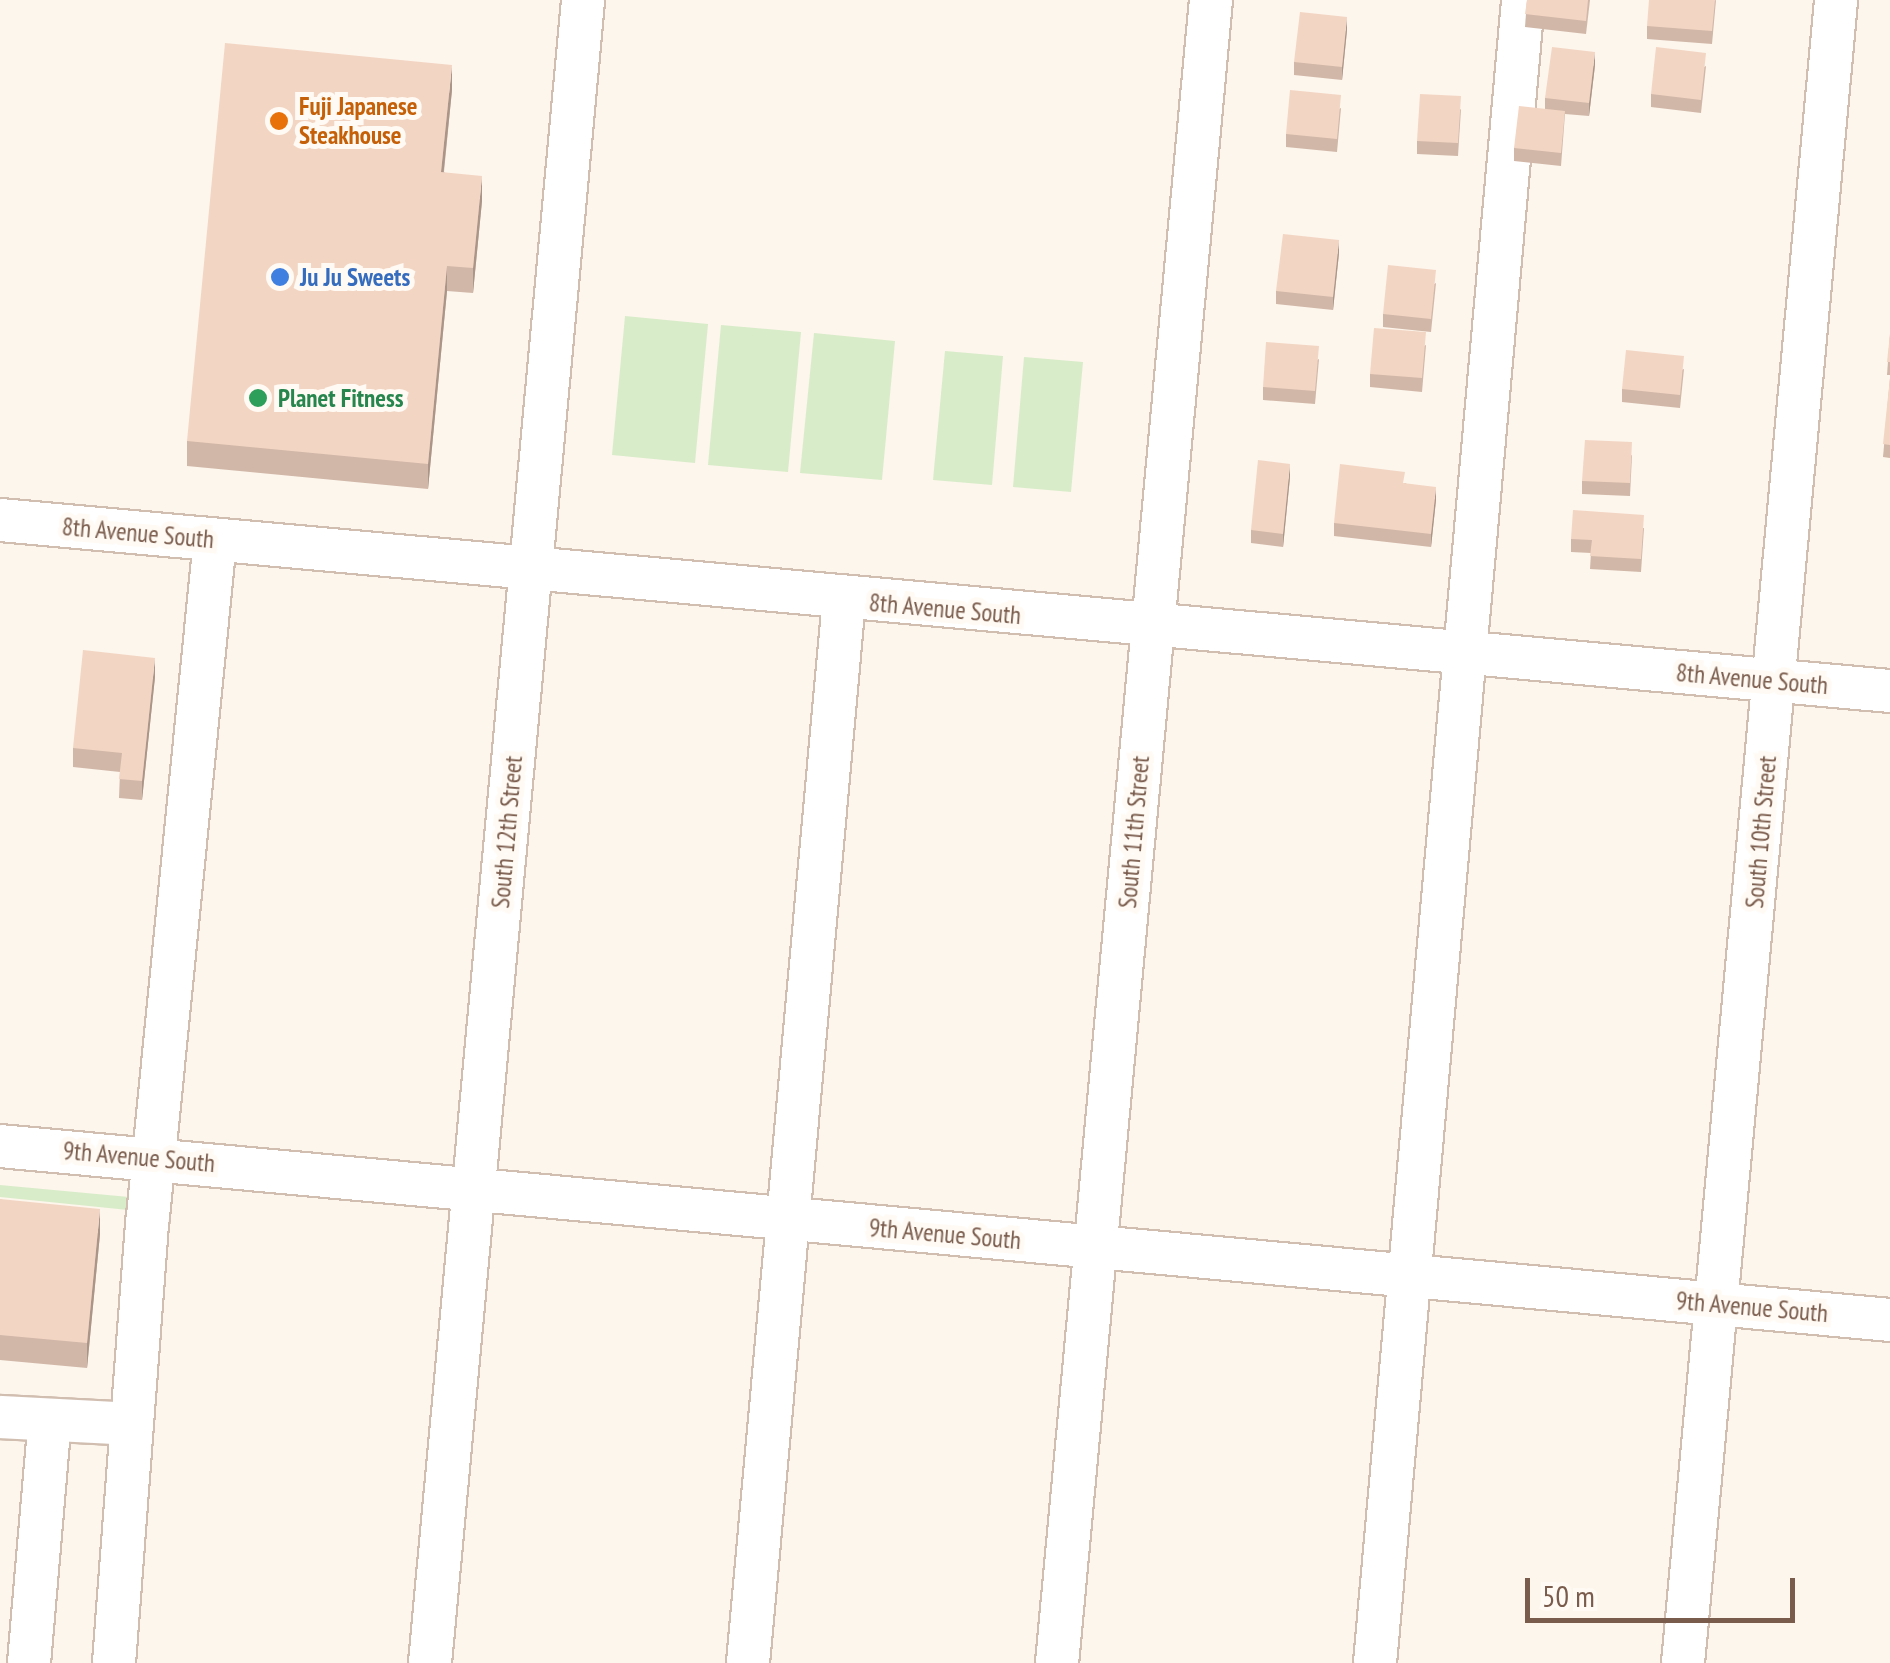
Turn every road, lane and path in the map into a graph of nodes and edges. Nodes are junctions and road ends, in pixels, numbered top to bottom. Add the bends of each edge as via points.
1 (583, 0) edge
2 (1211, 0) edge
3 (1524, 0) edge
4 (1836, 0) edge
5 (0, 520) edge
6 (215, 540) junction
7 (530, 570) junction
8 (844, 599) junction
9 (1154, 628) junction
10 (1463, 654) junction
11 (1774, 680) junction
12 (1890, 692) edge
13 (0, 1146) edge
14 (155, 1157) junction
15 (475, 1190) junction
16 (790, 1220) junction
17 (1095, 1249) junction
18 (1410, 1276) junction
19 (1719, 1304) junction
20 (1890, 1320) edge
21 (0, 1417) edge
22 (50, 1420) junction
23 (132, 1424) junction
24 (29, 1663) edge
25 (114, 1663) edge
26 (430, 1663) edge
27 (748, 1663) edge
28 (1056, 1663) edge
29 (1375, 1663) edge
30 (1683, 1663) edge

1 - 7 street, South 12th Street
2 - 9 street, South 11th Street
3 - 10 street
4 - 11 street, South 10th Street
5 - 6 street, 8th Avenue South
6 - 7 street, 8th Avenue South
6 - 14 street
7 - 8 street, 8th Avenue South
7 - 15 street, South 12th Street
8 - 9 street, 8th Avenue South
8 - 16 street
9 - 10 street, 8th Avenue South
9 - 17 street, South 11th Street
10 - 11 street, 8th Avenue South
10 - 18 street
11 - 12 street, 8th Avenue South
11 - 19 street, South 10th Street
13 - 14 street, 9th Avenue South
14 - 15 street, 9th Avenue South
14 - 23 street
15 - 16 street, 9th Avenue South
15 - 26 street, South 12th Street
16 - 17 street, 9th Avenue South
16 - 27 street
17 - 18 street, 9th Avenue South
17 - 28 street, South 11th Street
18 - 19 street, 9th Avenue South
18 - 29 street
19 - 20 street, 9th Avenue South
19 - 30 street, South 10th Street
21 - 22 street
22 - 23 street
22 - 24 street
23 - 25 street

